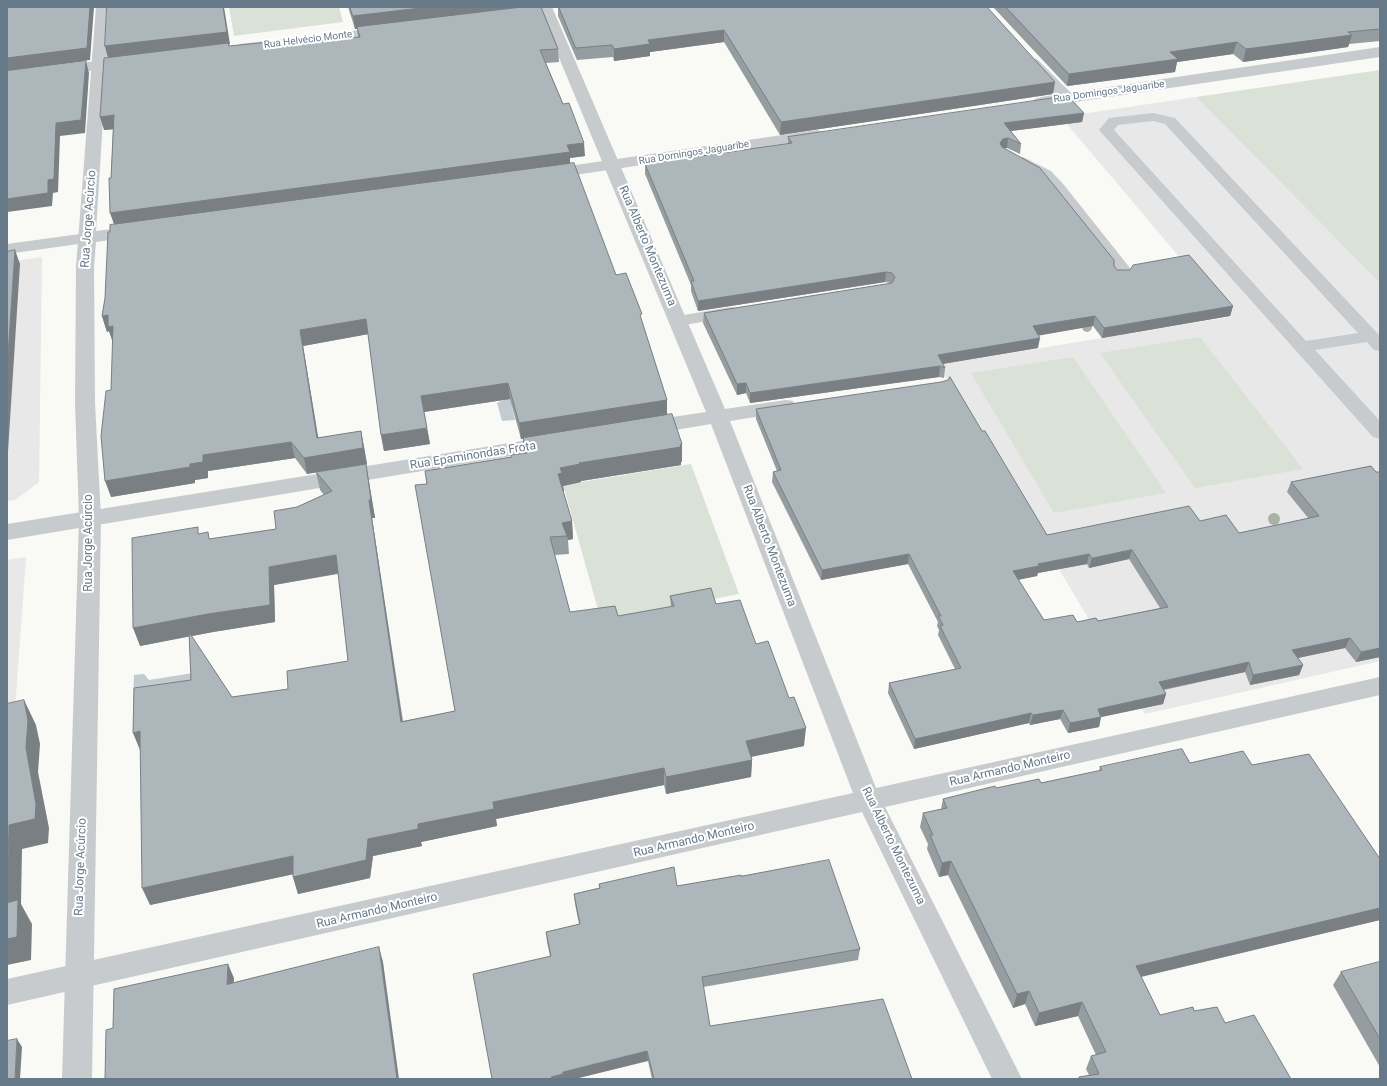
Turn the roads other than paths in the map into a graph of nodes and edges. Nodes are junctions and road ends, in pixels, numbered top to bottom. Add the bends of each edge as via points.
1 (103, 7) edge
2 (547, 10) edge
3 (399, 30) edge
4 (226, 50) edge
5 (1022, 51) edge
6 (1380, 52) edge
7 (132, 62) edge
8 (99, 66) junction
9 (7, 77) edge
10 (1067, 98) junction
11 (1028, 104) edge
12 (834, 132) edge
13 (1007, 153) edge
14 (612, 166) junction
15 (534, 176) edge
16 (150, 229) edge
17 (87, 238) junction
18 (7, 249) edge
19 (1121, 274) edge
20 (747, 310) edge
21 (678, 321) junction
22 (1375, 341) edge
23 (1302, 347) junction
24 (805, 403) edge
25 (718, 416) junction
26 (631, 430) edge
27 (1380, 433) edge
28 (568, 440) edge
29 (90, 518) junction
30 (7, 532) edge
31 (1380, 686) edge
32 (869, 801) junction
33 (78, 978) junction
34 (7, 992) edge
35 (77, 1079) edge
36 (1007, 1079) edge

1 - 8 street, Rua Jorge Acúrcio
2 - 14 street, Rua Alberto Montezuma
3 - 4 street, Rua Helvécio Monte
5 - 10 street
6 - 10 street, Rua Domingos Jaguaribe
7 - 8 street
8 - 9 street
8 - 17 street, Rua Jorge Acúrcio
10 - 11 street, Rua Domingos Jaguaribe
12 - 14 street, Rua Domingos Jaguaribe
13 - 19 lane via 1046,174 1122,268
14 - 15 street, Rua Domingos Jaguaribe
14 - 21 street, Rua Alberto Montezuma
16 - 17 street
17 - 18 street
17 - 29 street, Rua Jorge Acúrcio via 85,403
20 - 21 lane
21 - 25 street, Rua Alberto Montezuma
22 - 23 lane
22 - 23 lane via 1170,121 1153,117 1114,121 1106,130
23 - 27 lane
24 - 25 street
25 - 26 street
25 - 32 street, Rua Alberto Montezuma
28 - 29 street, Rua Epaminondas Frota
29 - 30 street, Rua Epaminondas Frota
29 - 33 street, Rua Jorge Acúrcio
31 - 32 street, Rua Armando Monteiro
32 - 33 street, Rua Armando Monteiro
32 - 36 street, Rua Alberto Montezuma
33 - 34 street, Rua Armando Monteiro
33 - 35 street, Rua Jorge Acúrcio

